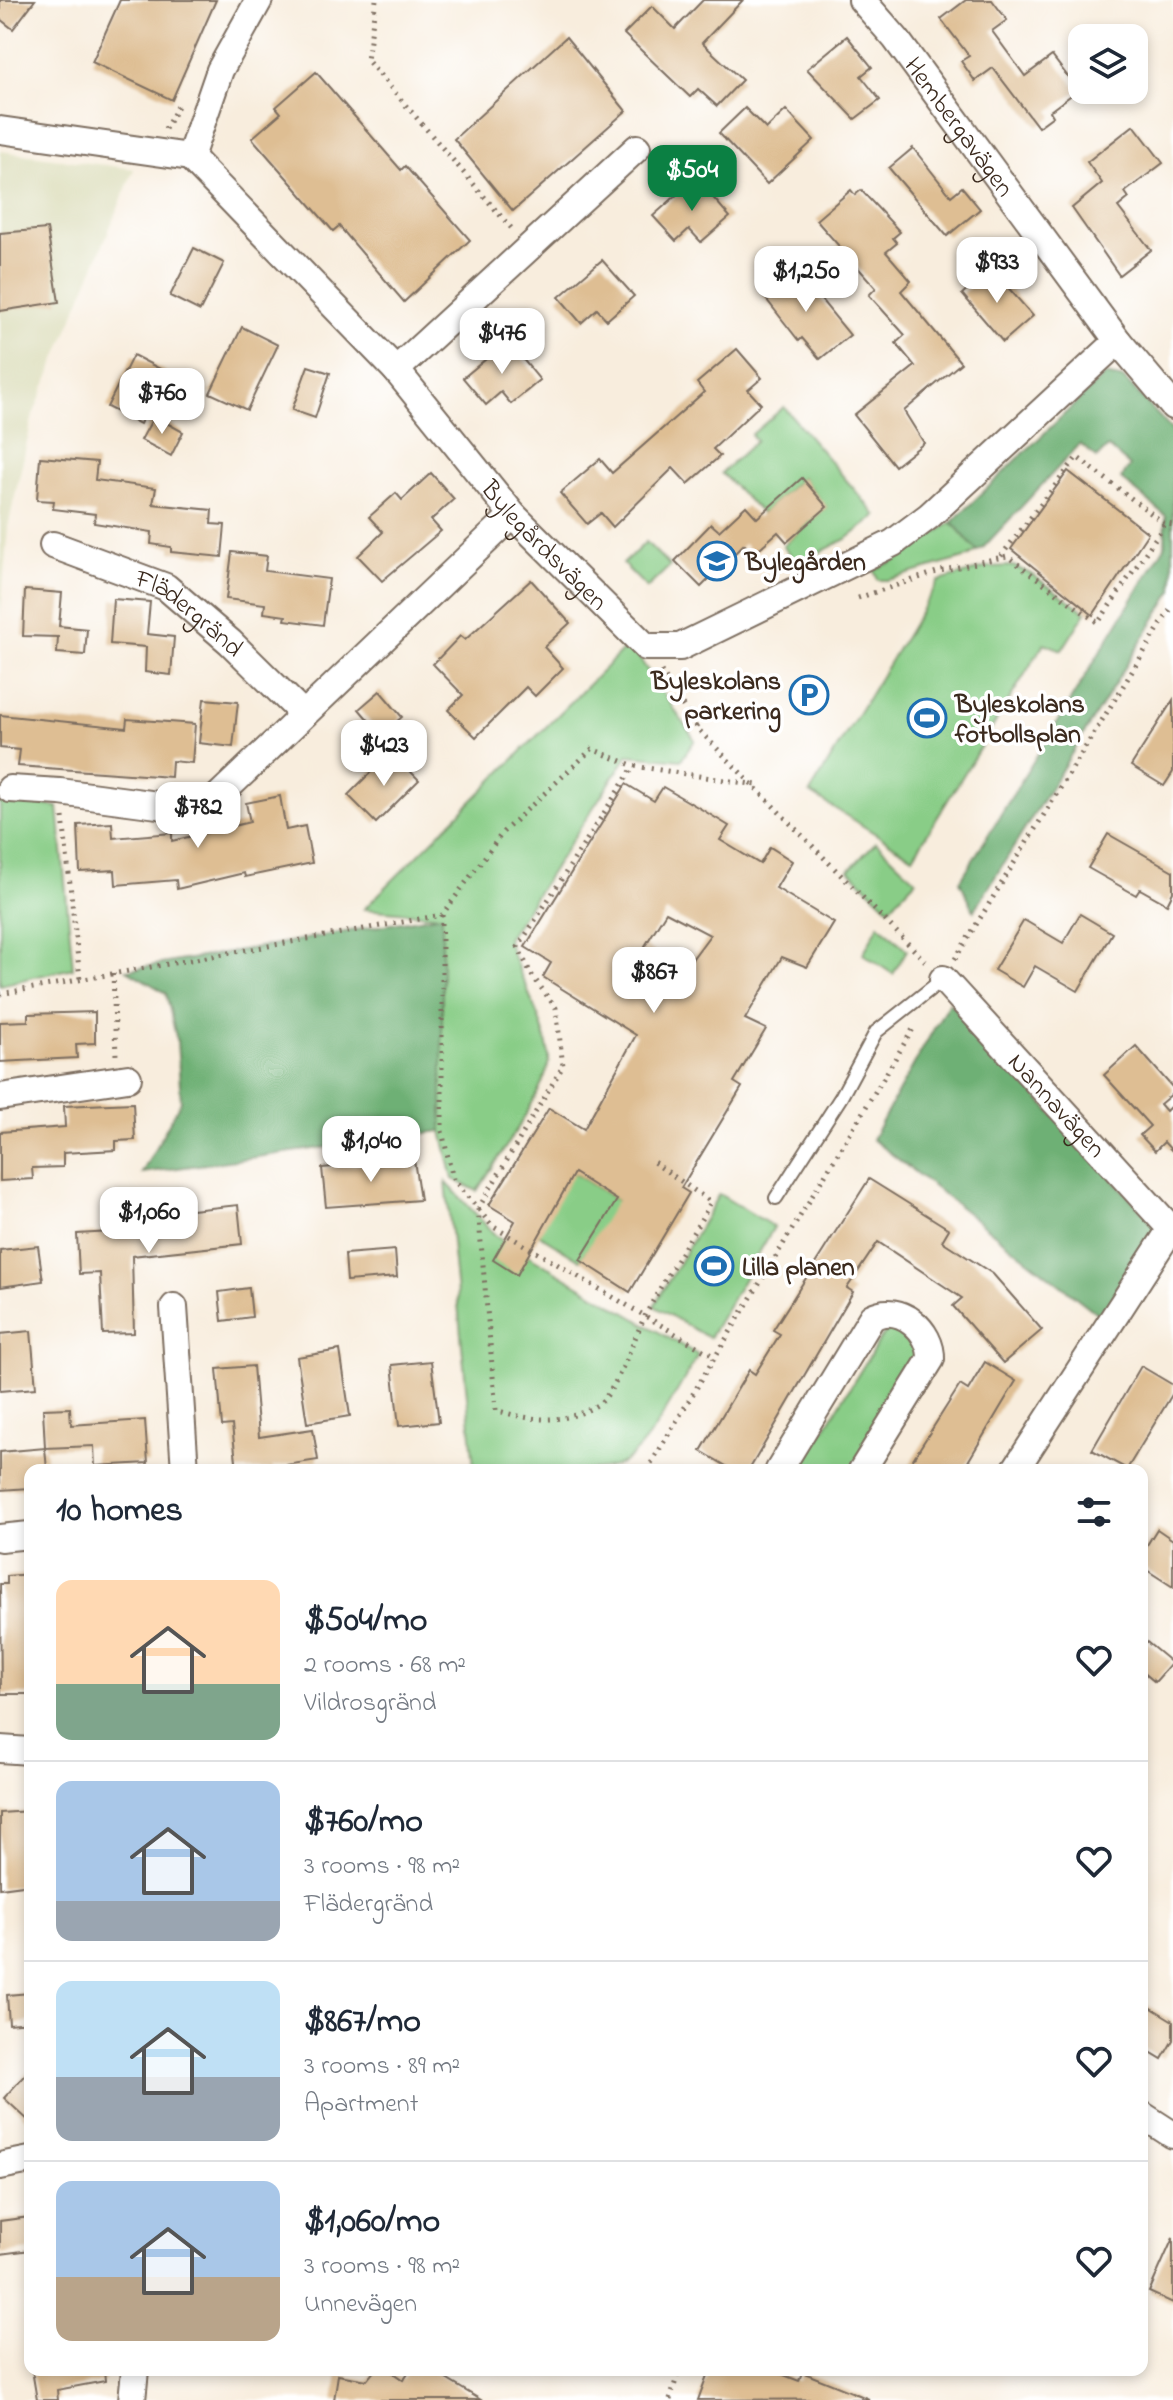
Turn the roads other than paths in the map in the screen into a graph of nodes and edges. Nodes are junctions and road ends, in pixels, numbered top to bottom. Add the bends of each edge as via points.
1 (259, 0) edge
2 (862, 0) edge
3 (0, 130) edge
4 (637, 148) dead end
5 (190, 157) junction
6 (1118, 341) junction
7 (396, 370) junction
8 (1173, 406) edge
9 (513, 515) junction
10 (53, 545) dead end
11 (303, 714) junction
12 (10, 789) dead end
13 (943, 979) joint
14 (123, 1079) road end
15 (0, 1097) edge
16 (776, 1198) dead end
17 (1172, 1230) edge
18 (174, 1307) dead end
19 (185, 1464) edge
20 (783, 1464) edge
21 (866, 1464) edge
22 (1019, 1464) edge
23 (24, 1536) edge
24 (0, 1538) edge
25 (0, 1749) edge
26 (24, 1751) edge
27 (1148, 2119) edge
28 (1173, 2135) edge
29 (24, 2161) edge
30 (0, 2166) edge
31 (134, 2376) edge
32 (132, 2400) edge

1 - 5 street via 220,70
2 - 6 street, Hembergavägen
3 - 5 street
4 - 7 street
5 - 7 street, Bylegårdsvägen
6 - 8 street, Hembergavägen
6 - 9 street, Bylegårdsvägen via 893,543 680,647 646,647
7 - 9 street, Bylegårdsvägen
9 - 11 street
10 - 11 street, Flädergränd via 166,587
11 - 12 street via 203,811
13 - 16 lane via 876,1032
13 - 17 street, Nannavägen
14 - 15 street
17 - 22 street, Nannavägen
18 - 19 street
20 - 21 street via 872,1317 890,1312 926,1334 931,1359
23 - 24 street
25 - 26 street
27 - 28 street
29 - 30 street
31 - 32 street

